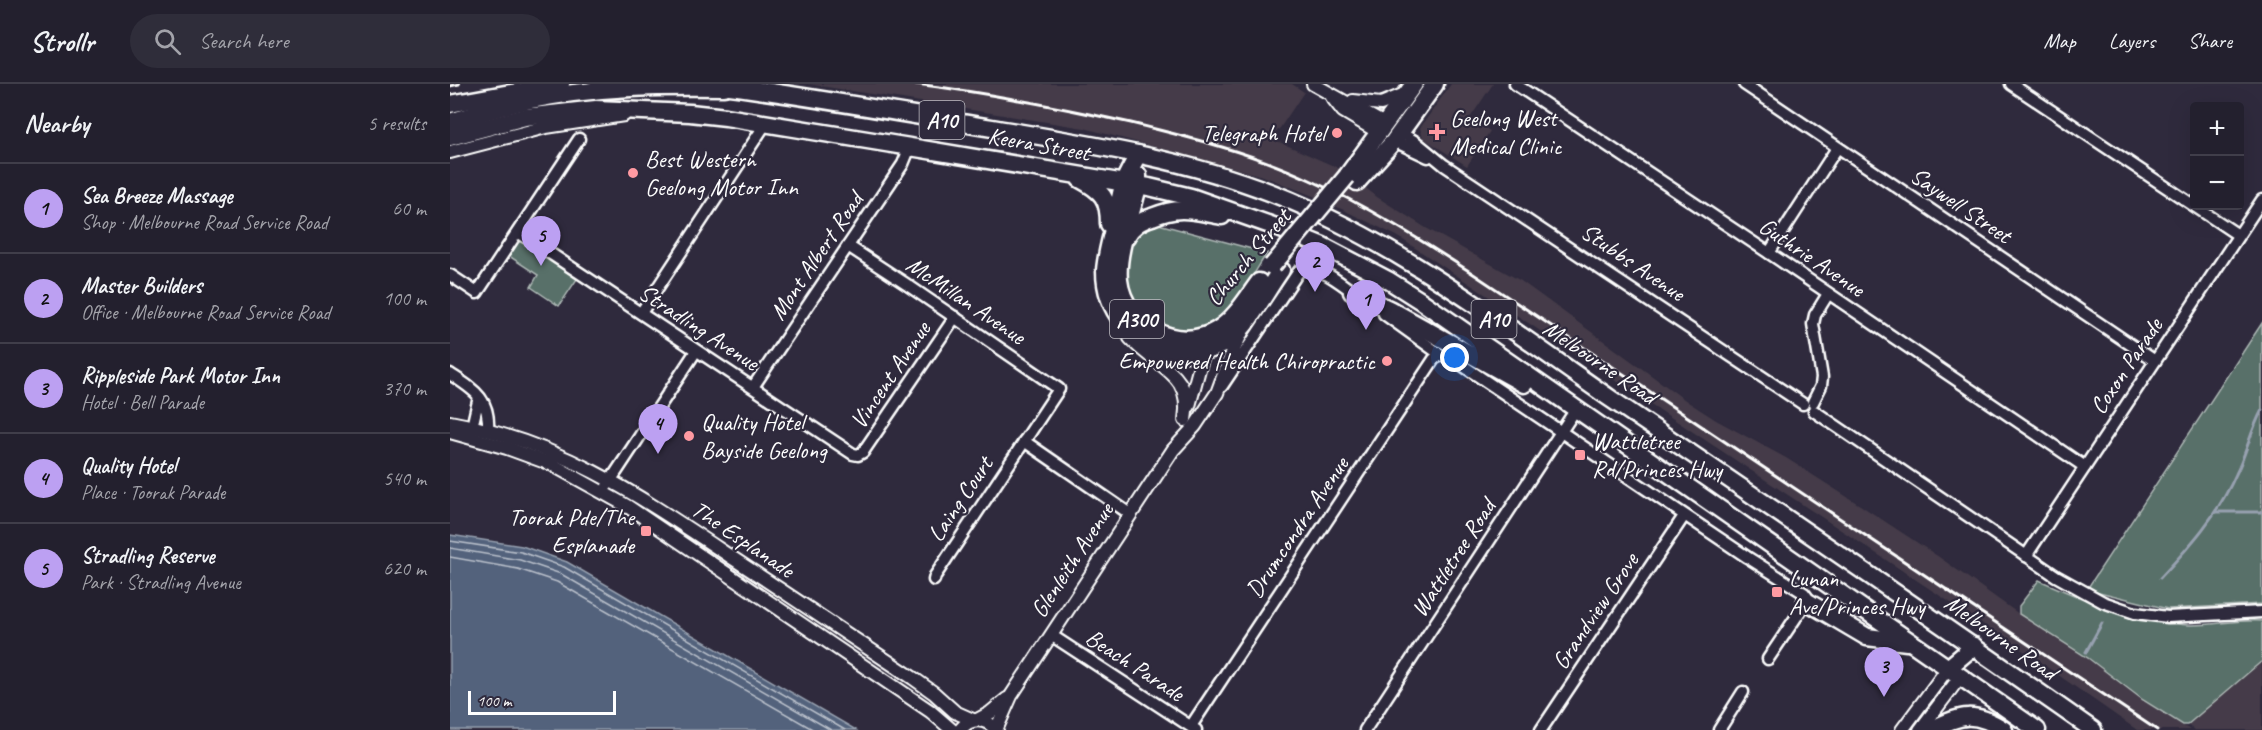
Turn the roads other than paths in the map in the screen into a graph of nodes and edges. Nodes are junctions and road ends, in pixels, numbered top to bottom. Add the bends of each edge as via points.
1 (561, 84) edge
2 (715, 84) edge
3 (1313, 84) edge
4 (1435, 84) edge
5 (1515, 84) edge
6 (1744, 84) edge
7 (2012, 84) edge
8 (745, 88) junction
9 (1411, 88) edge
10 (1332, 96) junction
11 (450, 104) edge
12 (644, 111) junction
13 (450, 122) edge
14 (766, 123) junction
15 (1390, 133) junction
16 (450, 137) edge
17 (579, 139) dead end
18 (910, 147) junction
19 (1837, 148) junction
20 (450, 152) edge
21 (1138, 154) junction
22 (1062, 172) junction
23 (1131, 184) junction
24 (2262, 200) edge
25 (1276, 226) junction
26 (518, 232) junction
27 (2238, 235) junction
28 (1125, 239) junction
29 (848, 246) junction
30 (1107, 252) junction
31 (1769, 253) junction
32 (1276, 268) junction
33 (450, 275) edge
34 (1352, 292) junction
35 (1828, 294) junction
36 (1260, 299) junction
37 (1112, 305) junction
38 (641, 314) junction
39 (955, 317) junction
40 (1216, 330) junction
41 (696, 351) junction
42 (1204, 351) junction
43 (1442, 355) junction
44 (2155, 361) junction
45 (450, 374) edge
46 (1177, 378) junction
47 (753, 387) junction
48 (1059, 389) joint
49 (1195, 390) junction
50 (1217, 393) junction
51 (479, 397) junction
52 (1810, 406) junction
53 (1576, 409) junction
54 (1185, 420) junction
55 (450, 423) edge
56 (1562, 431) junction
57 (450, 432) edge
58 (478, 434) junction
59 (1024, 441) junction
60 (1173, 450) junction
61 (858, 455) joint
62 (2085, 467) junction
63 (611, 481) junction
64 (603, 492) junction
65 (1130, 514) junction
66 (1684, 516) junction
67 (2026, 556) junction
68 (934, 580) dead end
69 (1806, 601) junction
70 (2262, 612) edge
71 (1051, 635) junction
72 (1911, 643) junction
73 (1974, 646) junction
74 (1768, 660) dead end
75 (1954, 672) junction
76 (1743, 692) dead end
77 (1011, 696) junction
78 (975, 720) junction
79 (1194, 728) edge
80 (952, 730) edge
81 (960, 730) edge
82 (996, 730) edge
83 (1365, 730) edge
84 (1541, 730) edge
85 (1719, 730) edge
86 (1902, 730) edge
87 (1920, 730) edge
88 (1931, 730) edge
89 (2004, 730) edge
90 (2037, 730) edge
91 (2093, 730) edge

1 - 11 highway
2 - 8 highway
3 - 10 street
4 - 15 highway, Church Street / A300
5 - 31 street, Guthrie Avenue
6 - 19 street, Saywell Street
7 - 27 street
8 - 13 highway, A10 via 615,88 530,100
8 - 21 highway, Keera Street / A10
9 - 10 street via 1375,105
9 - 15 highway, Church Street / A300
10 - 15 street via 1343,111
12 - 14 highway, Keera Street / A10
12 - 16 highway, A10 via 575,110 525,117
12 - 20 street, Keera Street via 546,126
14 - 18 highway, Keera Street / A10
14 - 38 street
15 - 32 highway, Church Street / A300
15 - 52 street, Stubbs Avenue via 1416,142 1436,160
17 - 26 street
18 - 22 highway, Keera Street / A10
18 - 29 street, Mont Albert Road via 903,164
19 - 31 street
19 - 44 street, Saywell Street
21 - 23 highway, Church Street / A300
21 - 73 highway, Melbourne Road / A10 via 1209,171 1274,194 1385,247
22 - 23 highway, Keera Street / A10
22 - 30 highway via 1091,185 1106,201
23 - 25 highway, A10 via 1191,197
23 - 28 highway, Church Street / A300
23 - 30 highway, Church Street / A300
24 - 27 street, Coxon Parade
25 - 28 highway via 1174,209 1138,223
25 - 53 highway, A10 via 1388,280
26 - 33 street via 477,293
26 - 38 street, Stradling Avenue
27 - 44 street, Coxon Parade
28 - 40 highway, Church Street / A300 via 1119,280 1134,316 1171,337 1197,338
29 - 39 street, McMillan Avenue
29 - 47 street, Mont Albert Road
30 - 37 highway, Church Street / A300 via 1106,283
31 - 35 street, Guthrie Avenue
32 - 36 highway, Church Street / A300
32 - 40 highway, Church Street / A300 via 1230,320
34 - 43 street
34 - 50 street, Glenleith Avenue via 1319,270 1301,270
34 - 53 highway
35 - 52 street via 1813,324 1822,377
35 - 62 street, Guthrie Avenue
36 - 42 highway, Church Street / A300 via 1234,336
36 - 50 street, Glenleith Avenue
37 - 42 highway, Church Street / A300 via 1129,330 1152,345 1180,352
37 - 46 street via 1135,343
38 - 41 street, Stradling Avenue
39 - 48 street, McMillan Avenue
39 - 61 street, Vincent Avenue
40 - 42 highway, Glenleith Avenue
41 - 47 street, Stradling Avenue
41 - 63 street
42 - 49 street, Glenleith Avenue
43 - 56 street
43 - 79 street, Drumcondra Avenue via 1434,359
44 - 62 street, Coxon Parade
45 - 51 street
46 - 49 street
46 - 54 street via 1186,393
47 - 61 street, Stradling Avenue
48 - 59 street, Laing Court
49 - 50 street
49 - 54 street, Glenleith Avenue
50 - 60 street, Glenleith Avenue
51 - 58 street
51 - 58 street via 488,409
52 - 67 street, Stubbs Avenue
53 - 56 street, Wattletree Road
53 - 72 highway, A10
54 - 60 street, Glenleith Avenue
55 - 58 street
56 - 66 street
56 - 83 street, Wattletree Road
57 - 58 street
58 - 63 street, The Esplanade via 564,456
58 - 64 street, The Esplanade via 551,464
59 - 65 street
59 - 68 street, Laing Court
60 - 65 street, Glenleith Avenue
62 - 67 street, Coxon Parade
63 - 64 street
63 - 78 street, The Esplanade via 646,500 913,678 955,712
64 - 80 street, The Esplanade via 930,711
65 - 71 street, Glenleith Avenue
66 - 69 street via 1804,593
66 - 84 street, Grandview Grove
67 - 70 street, Stubbs Avenue via 2089,596 2135,613 2186,617
69 - 72 highway via 1867,637
69 - 74 street
71 - 77 street, Glenleith Avenue
71 - 79 street, Beach Parade
72 - 75 highway, A10
73 - 75 highway
73 - 91 highway, Melbourne Road / A10
75 - 86 street
75 - 87 street
75 - 90 highway, A10
76 - 85 street
77 - 78 street, Glenleith Avenue
77 - 82 street, Glenleith Avenue
78 - 81 street, Glenleith Avenue
78 - 82 street, The Esplanade
88 - 89 highway via 1970,716

